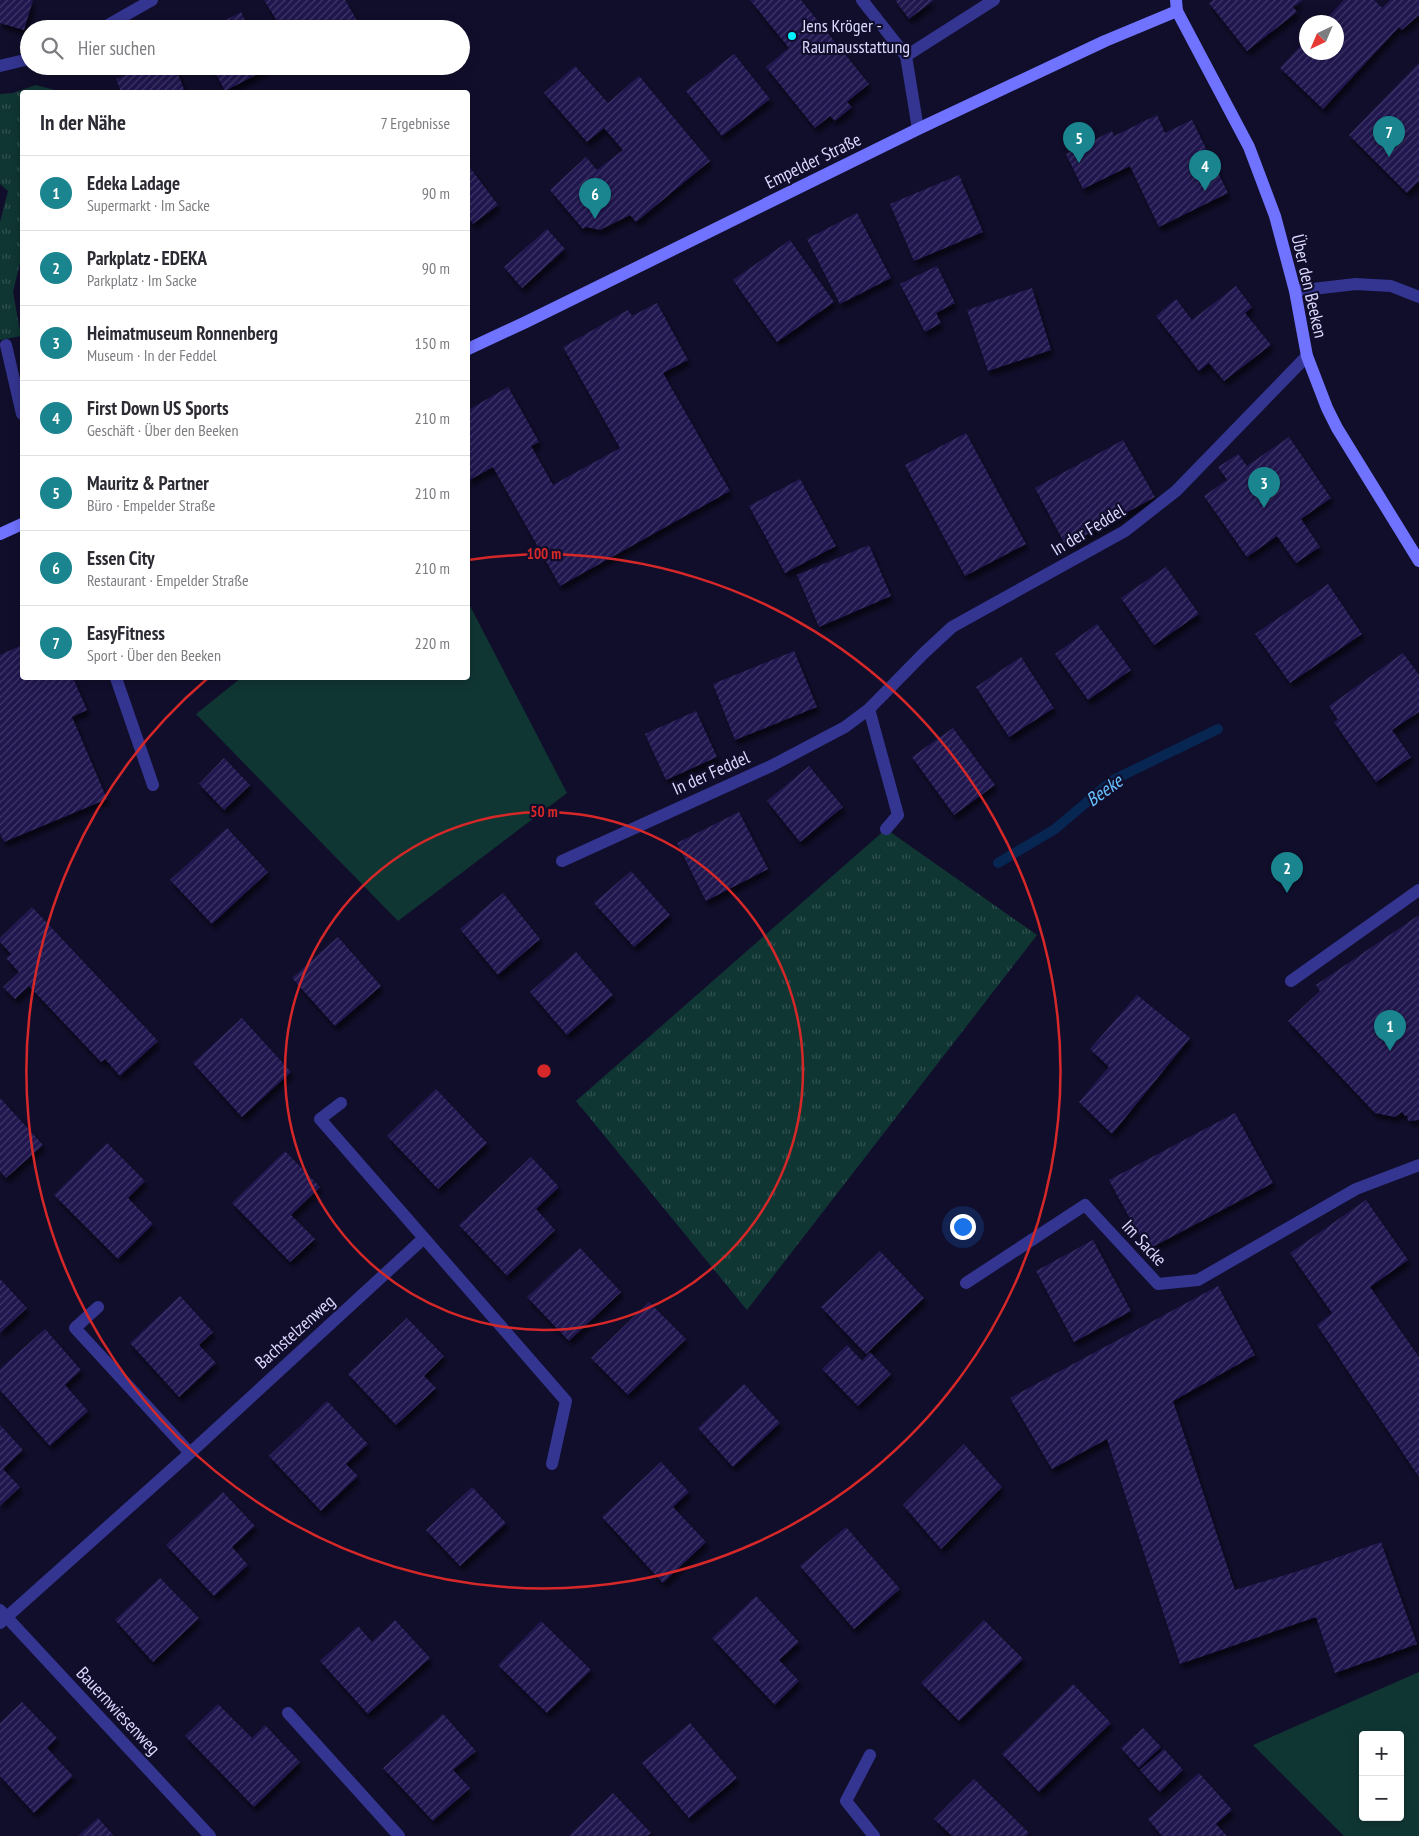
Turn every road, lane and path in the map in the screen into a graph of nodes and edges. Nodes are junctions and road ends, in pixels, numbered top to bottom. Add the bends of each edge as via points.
1 (152, 0) edge
2 (862, 0) edge
3 (994, 0) edge
4 (1176, 5) edge
5 (118, 20) edge
6 (906, 56) junction
7 (20, 62) edge
8 (0, 66) edge
9 (918, 129) junction
10 (1295, 291) junction
11 (1419, 297) edge
12 (6, 344) dead end
13 (470, 348) edge
14 (1307, 356) junction
15 (20, 405) edge
16 (20, 525) edge
17 (0, 534) edge
18 (1419, 561) edge
19 (117, 680) edge
20 (869, 709) junction
21 (153, 785) dead end
22 (886, 829) dead end
23 (562, 861) dead end
24 (1419, 890) edge
25 (1291, 981) dead end
26 (341, 1103) dead end
27 (1419, 1164) edge
28 (424, 1238) junction
29 (966, 1283) dead end
30 (98, 1307) dead end
31 (190, 1453) junction
32 (552, 1464) dead end
33 (2, 1617) edge
34 (288, 1713) dead end
35 (870, 1755) dead end
36 (210, 1836) edge
37 (399, 1836) edge
38 (874, 1836) edge

1 - 5 street
2 - 6 street
3 - 6 street
4 - 9 street, Empelder Straße
4 - 10 street, Über den Beeken via 1249,147 1274,216
6 - 9 street
7 - 8 street
9 - 13 street, Empelder Straße
10 - 11 street via 1356,284 1391,286
10 - 14 street, Über den Beeken
12 - 15 street
14 - 18 street, Über den Beeken via 1337,428
14 - 20 street, In der Feddel via 1176,491 1125,532 952,627
16 - 17 street
19 - 21 street
20 - 22 street via 898,815
20 - 23 street, In der Feddel via 845,727 771,766
24 - 25 street
26 - 28 street via 320,1119
27 - 29 street, Im Sacke via 1356,1189 1198,1280 1158,1284 1085,1205
28 - 31 street, Bachstelzenweg
28 - 32 street via 566,1401
30 - 31 street via 75,1328
31 - 33 street, Bachstelzenweg
33 - 36 street, Bauernwiesenweg
34 - 37 street
35 - 38 street via 846,1801

